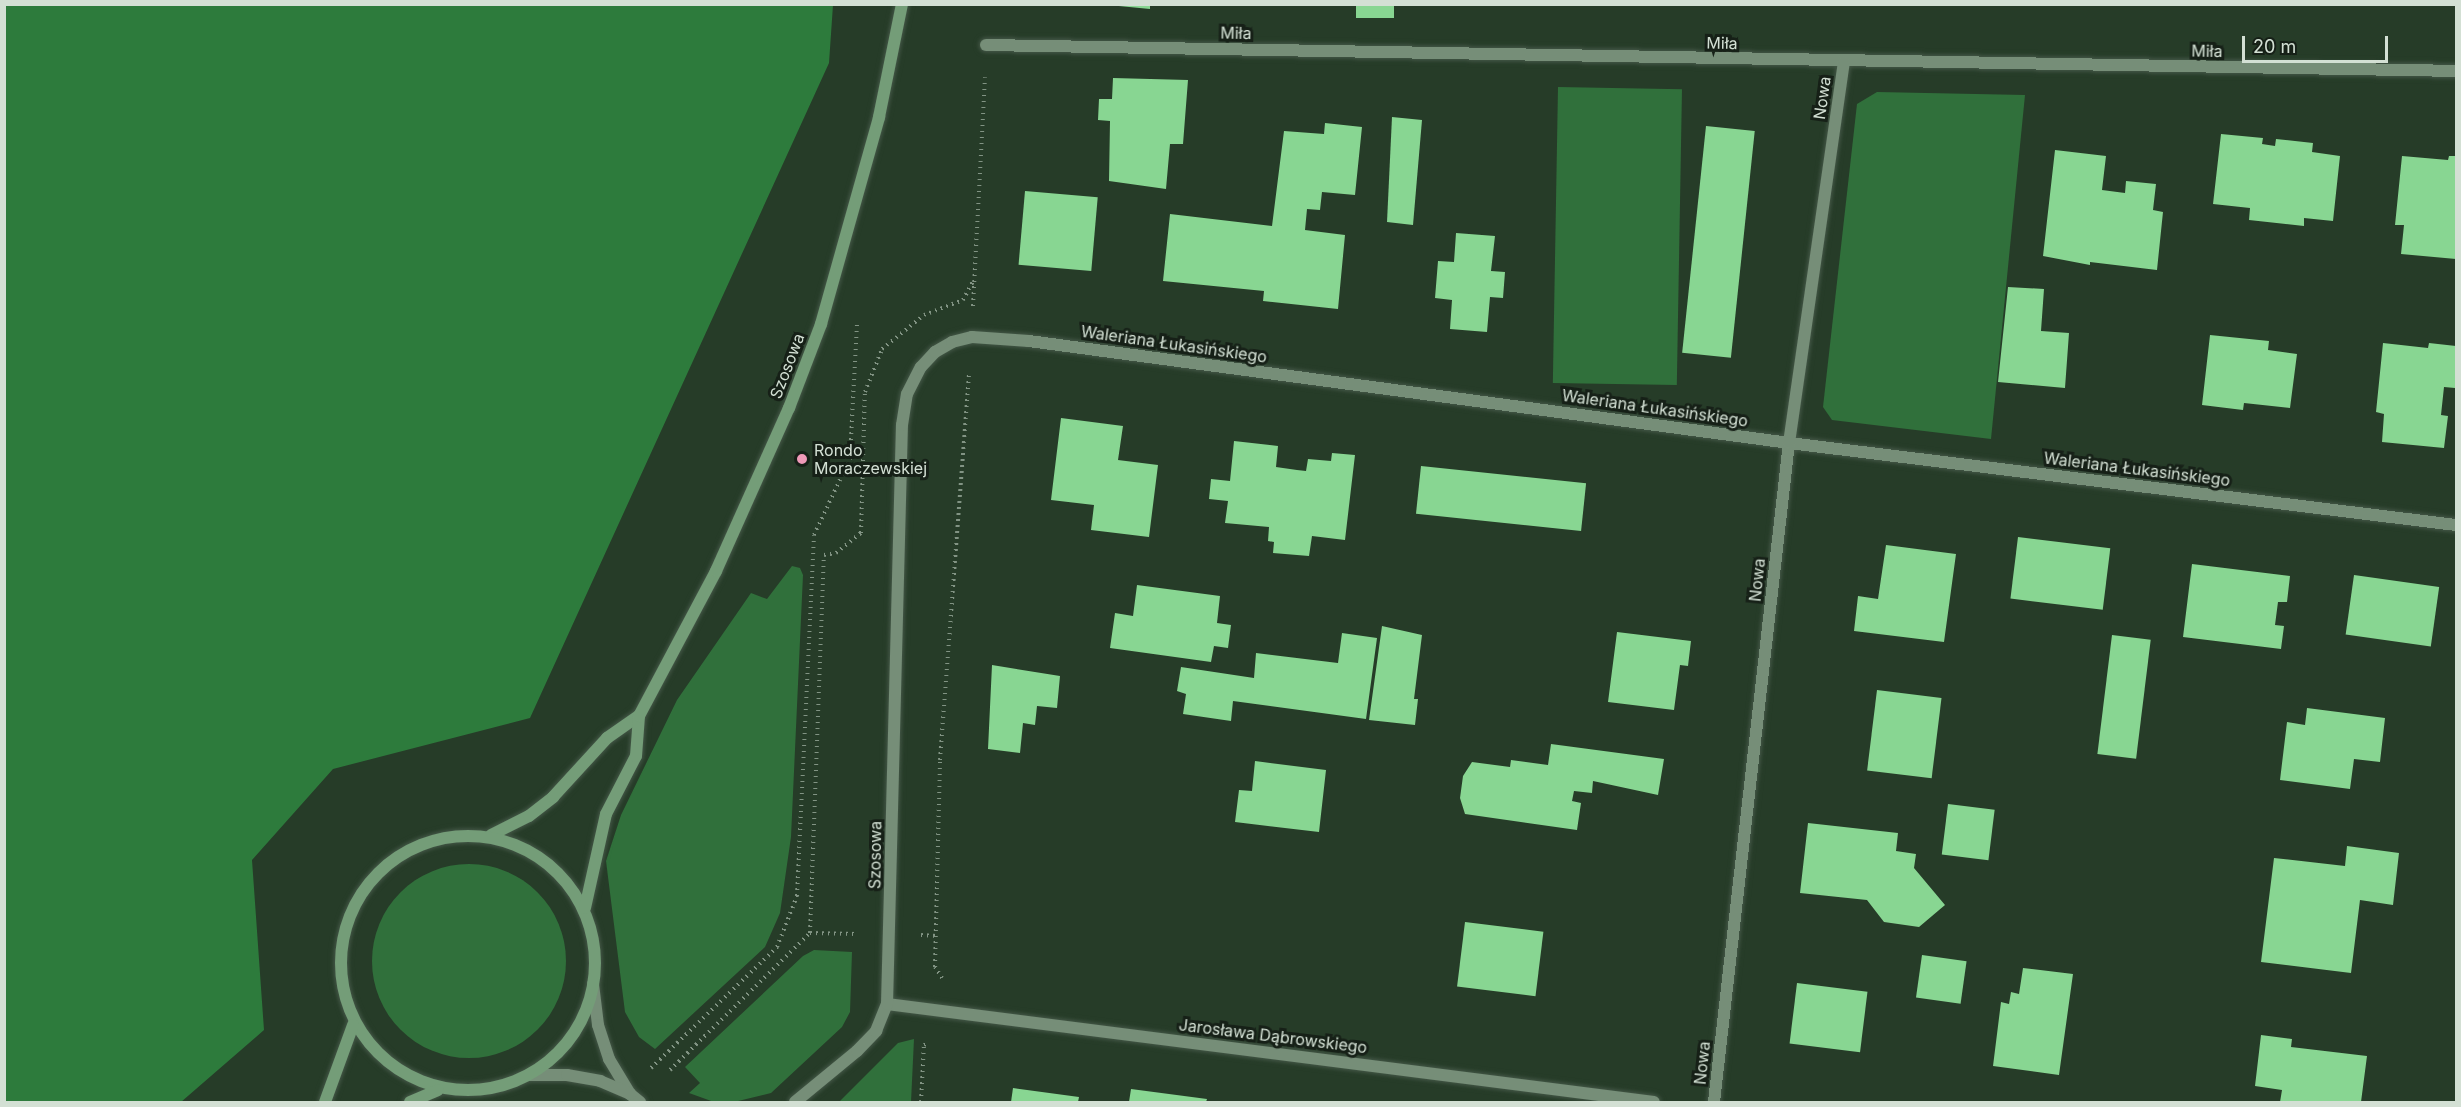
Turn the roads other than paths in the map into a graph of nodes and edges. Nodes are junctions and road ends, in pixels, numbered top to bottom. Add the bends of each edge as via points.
1 (902, 4) edge
2 (986, 45) road end
3 (1844, 62) junction
4 (2457, 71) edge
5 (902, 425) joint
6 (1789, 443) junction
7 (2457, 525) edge
8 (639, 716) junction
9 (491, 835) junction
10 (585, 908) junction
11 (593, 984) junction
12 (887, 1004) junction
13 (352, 1025) junction
14 (530, 1075) junction
15 (438, 1090) junction
16 (630, 1094) junction
17 (325, 1102) edge
18 (410, 1102) edge
19 (639, 1102) edge
20 (795, 1102) edge
21 (1654, 1102) edge
22 (1714, 1102) edge

1 - 8 main road, Szosowa via 879,117 821,324 789,408 717,571
2 - 3 street, Miła
3 - 4 street, Miła
3 - 6 street, Nowa
5 - 6 street, Waleriana Łukasińskiego via 907,394 921,367 935,352 972,337
5 - 12 street, Szosowa
6 - 7 street, Waleriana Łukasińskiego
6 - 22 street, Nowa
8 - 9 main road, Szosowa via 607,738 553,797 529,816
8 - 10 main road, Szosowa via 636,756 606,814
9 - 10 main road via 533,850 563,875
9 - 13 main road via 454,836 419,846 388,866 361,895 347,930 341,979
10 - 11 main road via 595,945
11 - 14 main road via 581,1023 561,1051
11 - 16 street via 598,1025 609,1059
12 - 20 street, Szosowa via 876,1031 864,1045
12 - 21 street, Jarosława Dąbrowskiego
13 - 15 main road via 375,1055 403,1076
13 - 17 main road
14 - 15 main road via 485,1088
14 - 16 street via 600,1081
15 - 18 main road
16 - 19 street

